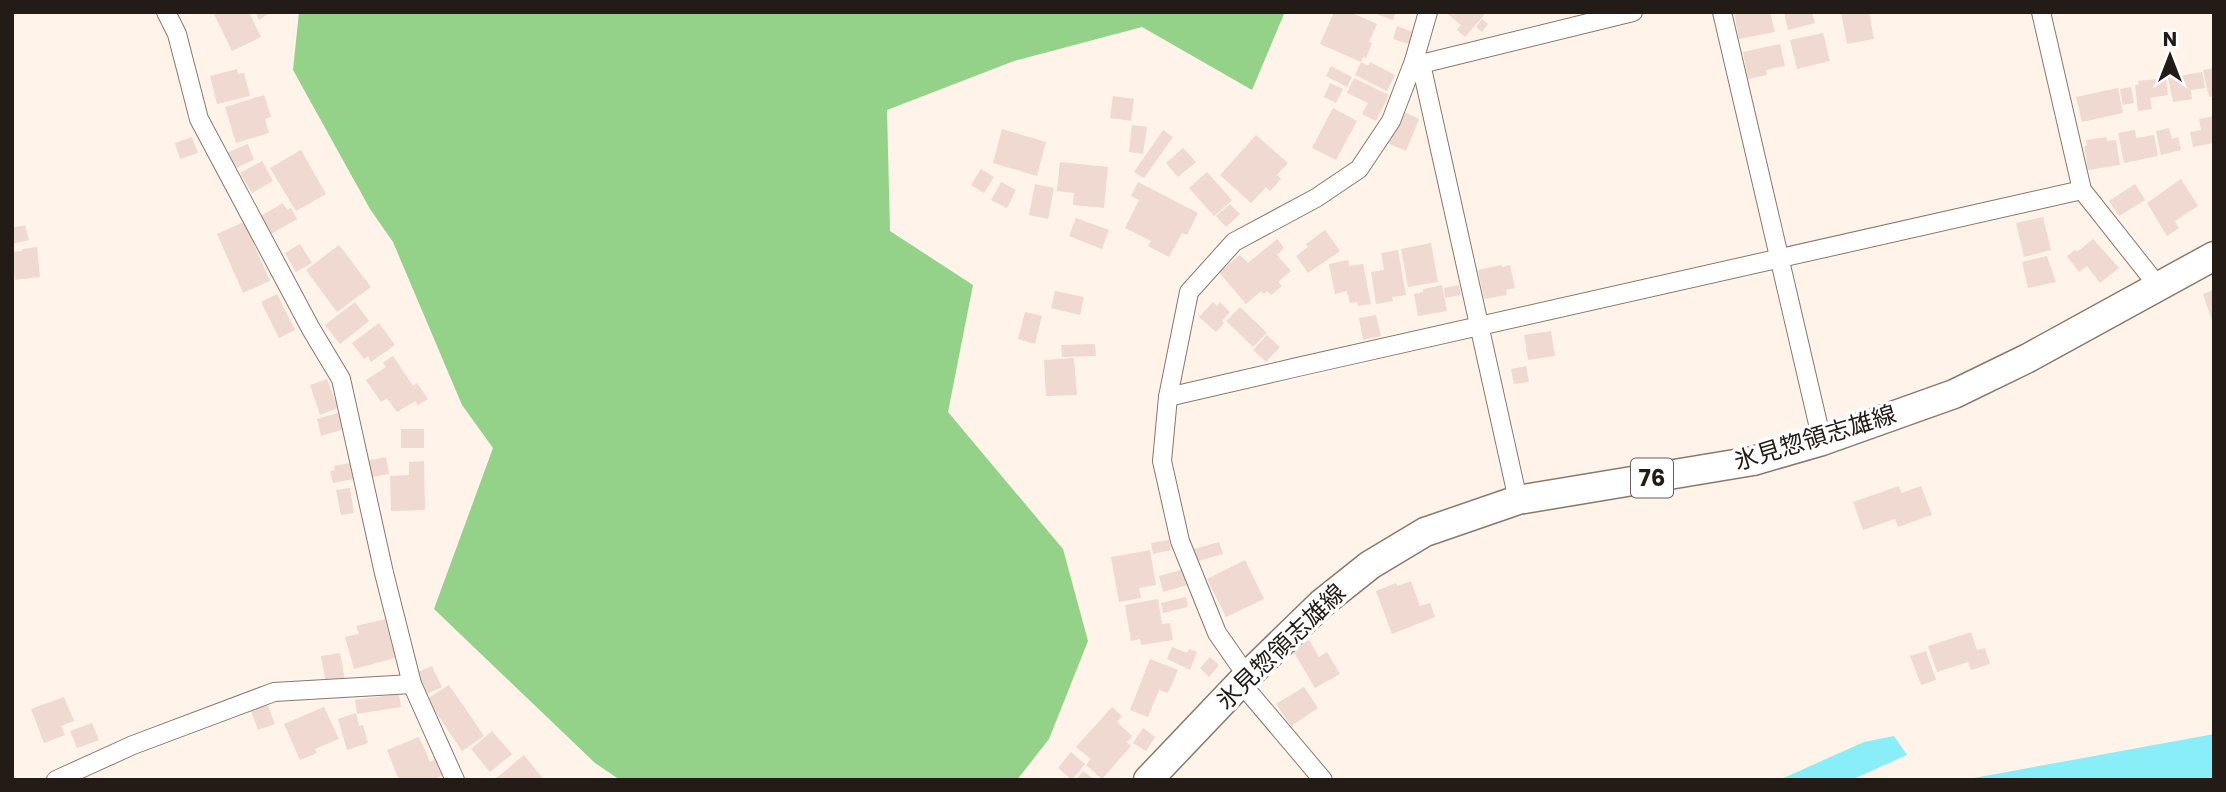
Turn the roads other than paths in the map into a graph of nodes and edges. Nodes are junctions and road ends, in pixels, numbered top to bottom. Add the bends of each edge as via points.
1 (166, 12) edge
2 (1429, 12) edge
3 (1633, 12) edge
4 (1722, 12) edge
5 (2041, 12) edge
6 (1417, 63) junction
7 (2082, 190) junction
8 (2214, 256) edge
9 (1780, 260) junction
10 (2158, 286) junction
11 (1479, 324) junction
12 (1168, 397) junction
13 (1822, 441) junction
14 (1518, 500) junction
15 (1244, 680) junction
16 (412, 684) junction
17 (56, 780) edge
18 (455, 780) edge
19 (1148, 780) edge
20 (1323, 780) edge

1 - 16 street via 177,34 199,119 341,379
2 - 6 street
3 - 6 street
4 - 9 street
5 - 7 street
6 - 11 street
6 - 12 street via 1391,121 1359,169 1234,242 1189,292
7 - 9 street
7 - 10 street
8 - 10 main road, 氷見惣領志雄線 / 76
9 - 11 street
9 - 13 street
10 - 13 main road, 氷見惣領志雄線 / 76 via 1954,394
11 - 12 street
11 - 14 street
12 - 15 street via 1162,461 1180,541 1217,633
13 - 14 main road, 氷見惣領志雄線 / 76 via 1753,461
14 - 15 main road, 氷見惣領志雄線 / 76 via 1425,533 1370,565 1321,604
15 - 19 main road, 氷見惣領志雄線 / 76
15 - 20 street
16 - 17 street via 274,692 133,745
16 - 18 street

